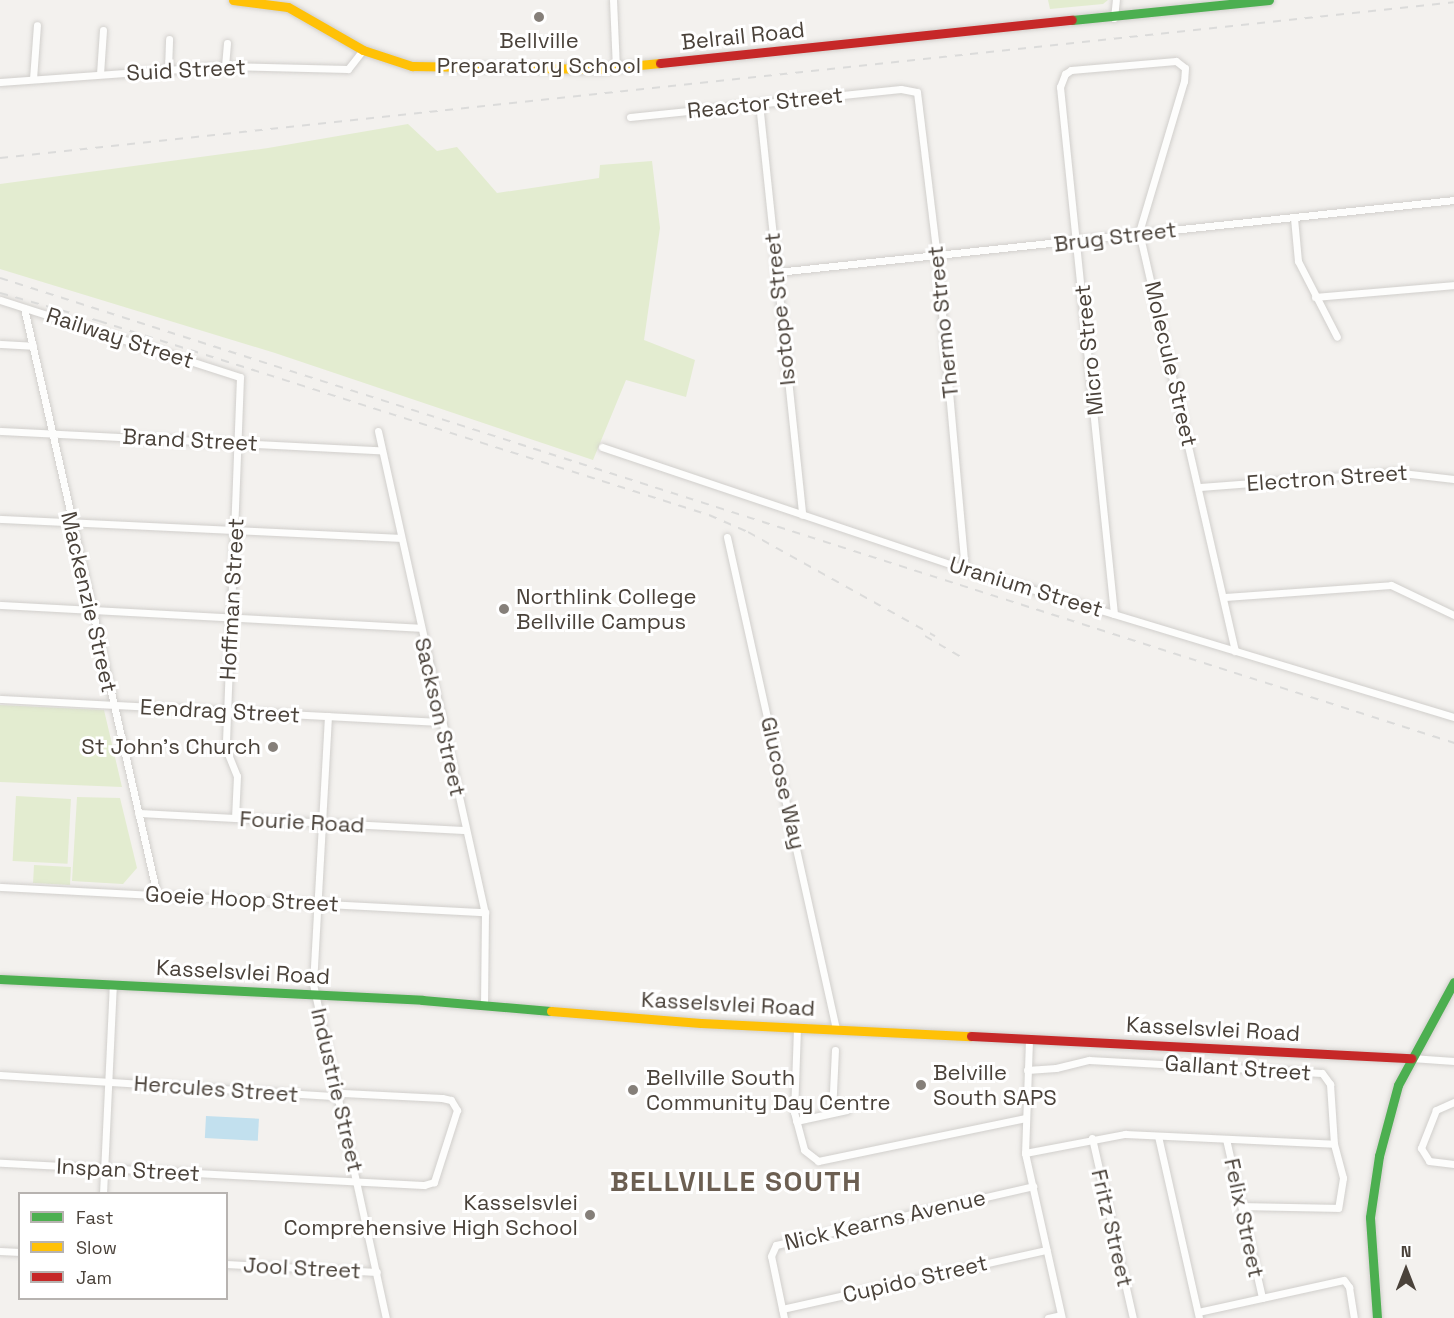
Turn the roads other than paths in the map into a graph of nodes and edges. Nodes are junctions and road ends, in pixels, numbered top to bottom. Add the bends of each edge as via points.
1 (233, 0) edge
2 (614, 0) edge
3 (1116, 0) edge
4 (1269, 0) edge
5 (260, 1) edge
6 (1208, 4) edge
7 (1114, 18) junction
8 (37, 25) dead end
9 (103, 30) dead end
10 (170, 39) dead end
11 (227, 43) dead end
12 (363, 50) junction
13 (225, 66) junction
14 (616, 68) junction
15 (168, 70) junction
16 (100, 74) junction
17 (33, 80) junction
18 (0, 82) edge
19 (901, 89) joint
20 (759, 103) junction
21 (630, 117) dead end
22 (1454, 200) edge
23 (1294, 218) junction
24 (1139, 232) junction
25 (1078, 242) junction
26 (937, 257) junction
27 (777, 272) junction
28 (1454, 285) edge
29 (1315, 297) junction
30 (0, 300) edge
31 (24, 308) junction
32 (1337, 337) dead end
33 (0, 344) edge
34 (33, 346) junction
35 (240, 377) joint
36 (0, 431) edge
37 (378, 431) dead end
38 (51, 433) junction
39 (241, 442) junction
40 (602, 447) dead end
41 (380, 450) junction
42 (1454, 479) edge
43 (1200, 487) junction
44 (802, 515) junction
45 (0, 519) edge
46 (71, 522) junction
47 (234, 530) junction
48 (727, 537) dead end
49 (399, 538) junction
50 (965, 569) junction
51 (1225, 597) junction
52 (0, 605) edge
53 (92, 609) junction
54 (1114, 614) junction
55 (1454, 615) edge
56 (231, 617) junction
57 (420, 628) junction
58 (1235, 651) junction
59 (0, 699) edge
60 (113, 705) junction
61 (228, 711) junction
62 (328, 717) junction
63 (1454, 717) edge
64 (441, 722) junction
65 (138, 813) junction
66 (235, 818) junction
67 (322, 823) junction
68 (465, 830) junction
69 (0, 887) edge
70 (157, 895) junction
71 (317, 903) junction
72 (485, 912) junction
73 (0, 979) edge
74 (1454, 982) edge
75 (113, 984) junction
76 (315, 996) junction
77 (484, 1004) junction
78 (797, 1028) junction
79 (836, 1029) junction
80 (1029, 1040) junction
81 (835, 1050) dead end
82 (1411, 1058) junction
83 (1454, 1060) edge
84 (1027, 1070) junction
85 (0, 1076) edge
86 (109, 1082) junction
87 (338, 1094) junction
88 (1454, 1102) edge
89 (847, 1110) dead end
90 (832, 1113) junction
91 (1025, 1118) junction
92 (796, 1120) junction
93 (1158, 1136) junction
94 (1092, 1138) junction
95 (1226, 1138) junction
96 (1334, 1144) junction
97 (1025, 1153) junction
98 (0, 1163) edge
99 (1454, 1164) edge
100 (105, 1169) junction
101 (434, 1182) joint
102 (358, 1183) junction
103 (1033, 1186) junction
104 (103, 1192) edge
105 (1242, 1206) junction
106 (1047, 1250) junction
107 (0, 1251) edge
108 (18, 1252) edge
109 (228, 1264) edge
110 (377, 1272) junction
111 (1262, 1298) junction
112 (782, 1309) junction
113 (1199, 1315) edge
114 (1062, 1316) edge
115 (386, 1318) edge
116 (784, 1318) edge
117 (1048, 1318) edge
118 (1133, 1318) edge
119 (1354, 1318) edge
120 (1377, 1318) edge

1 - 5 street, Belrail Road
2 - 14 street
3 - 7 street
4 - 6 street, Belrail Road
5 - 12 street, Belrail Road via 298,11
6 - 7 street, Belrail Road
7 - 14 street, Belrail Road
8 - 17 street
9 - 16 street
10 - 15 street
11 - 13 street
12 - 13 street, Suid Street via 348,69
12 - 14 street, Belrail Road via 397,63 439,69
13 - 15 street, Suid Street
15 - 16 street, Suid Street
16 - 17 street, Suid Street
17 - 18 street, Suid Street
19 - 20 street, Reactor Street
19 - 26 street, Thermo Street via 916,92 920,103
20 - 21 street, Reactor Street
20 - 27 street, Isotope Street
22 - 23 street, Brug Street
23 - 24 street, Brug Street
23 - 29 street via 1298,261
24 - 25 street, Brug Street
24 - 25 street, Micro Street via 1184,81 1184,66 1171,61 1071,70 1065,74 1060,87
24 - 43 street, Molecule Street
25 - 26 street, Brug Street
25 - 54 street, Micro Street
26 - 27 street, Brug Street
26 - 50 street, Thermo Street
27 - 44 street, Isotope Street
28 - 29 street
29 - 32 street
30 - 31 street, Railway Street
31 - 34 street, Mackenzie Street
31 - 35 street, Railway Street
33 - 34 street
34 - 38 street, Mackenzie Street
35 - 39 street, Hoffman Street
36 - 38 street, Brand Street
37 - 41 street, Sackson Street
38 - 39 street, Brand Street
38 - 46 street, Mackenzie Street
39 - 41 street, Brand Street
39 - 47 street, Hoffman Street
40 - 44 street, Uranium Street
41 - 49 street, Sackson Street
42 - 43 street, Electron Street via 1393,472
43 - 51 street, Molecule Street
44 - 50 street, Uranium Street
45 - 46 street
46 - 47 street
46 - 53 street, Mackenzie Street
47 - 49 street
47 - 56 street, Hoffman Street
48 - 79 street, Glucose Way
49 - 57 street, Sackson Street
50 - 54 street, Uranium Street
51 - 55 street via 1391,585
51 - 58 street, Molecule Street
52 - 53 street
53 - 56 street
53 - 60 street, Mackenzie Street
54 - 58 street, Uranium Street
56 - 57 street
56 - 61 street, Hoffman Street
57 - 64 street, Sackson Street
58 - 63 street, Uranium Street
59 - 60 street, Eendrag Street
60 - 61 street, Eendrag Street
60 - 65 street, Mackenzie Street
61 - 62 street, Eendrag Street
61 - 66 street, Hoffman Street via 227,753 237,776
62 - 64 street, Eendrag Street
62 - 67 street, Industrie Street
64 - 68 street, Sackson Street
65 - 66 street, Fourie Road
65 - 70 street, Mackenzie Street
66 - 67 street, Fourie Road
67 - 68 street, Fourie Road
67 - 71 street, Industrie Street
68 - 72 street, Sackson Street
69 - 70 street, Goeie Hoop Street
70 - 71 street, Goeie Hoop Street
71 - 72 street, Goeie Hoop Street
71 - 76 street, Industrie Street
72 - 77 street, Sackson Street
73 - 75 street, Kasselsvlei Road
74 - 82 street
75 - 76 street, Kasselsvlei Road
75 - 86 street
76 - 77 street, Kasselsvlei Road
76 - 87 street, Industrie Street
77 - 78 street, Kasselsvlei Road
78 - 79 street, Kasselsvlei Road
78 - 92 street
79 - 80 street, Kasselsvlei Road
80 - 82 street, Kasselsvlei Road
80 - 84 street
81 - 90 street
82 - 83 street, Kasselsvlei Road
82 - 120 street via 1393,1100 1372,1194 1371,1269
84 - 91 street
84 - 96 street, Gallant Street via 1089,1060 1318,1072 1330,1084
85 - 86 street, Hercules Street
86 - 87 street, Hercules Street
86 - 100 street
87 - 101 street, Hercules Street via 451,1100 456,1114
87 - 102 street, Industrie Street
88 - 99 street via 1441,1106 1432,1116 1421,1151 1429,1161
89 - 90 street
90 - 92 street
91 - 92 street via 823,1161 804,1150
91 - 97 street
93 - 94 street
93 - 95 street
93 - 113 street
94 - 97 street
94 - 118 street, Fritz Street
95 - 96 street
95 - 105 street, Felix Street
96 - 105 street, Gallant Street via 1343,1178 1338,1208
97 - 103 street
98 - 100 street, Inspan Street
100 - 102 street, Inspan Street
100 - 104 street
101 - 102 street, Inspan Street
102 - 110 street, Industrie Street
103 - 106 street
103 - 112 street, Nick Kearns Avenue via 776,1245 771,1256
105 - 111 street, Felix Street
106 - 112 street, Cupido Street
106 - 114 street
107 - 108 street
109 - 110 street, Jool Street
110 - 115 street, Industrie Street
111 - 113 street
111 - 119 street via 1344,1280 1349,1287
112 - 116 street, Nick Kearns Avenue
114 - 117 street

